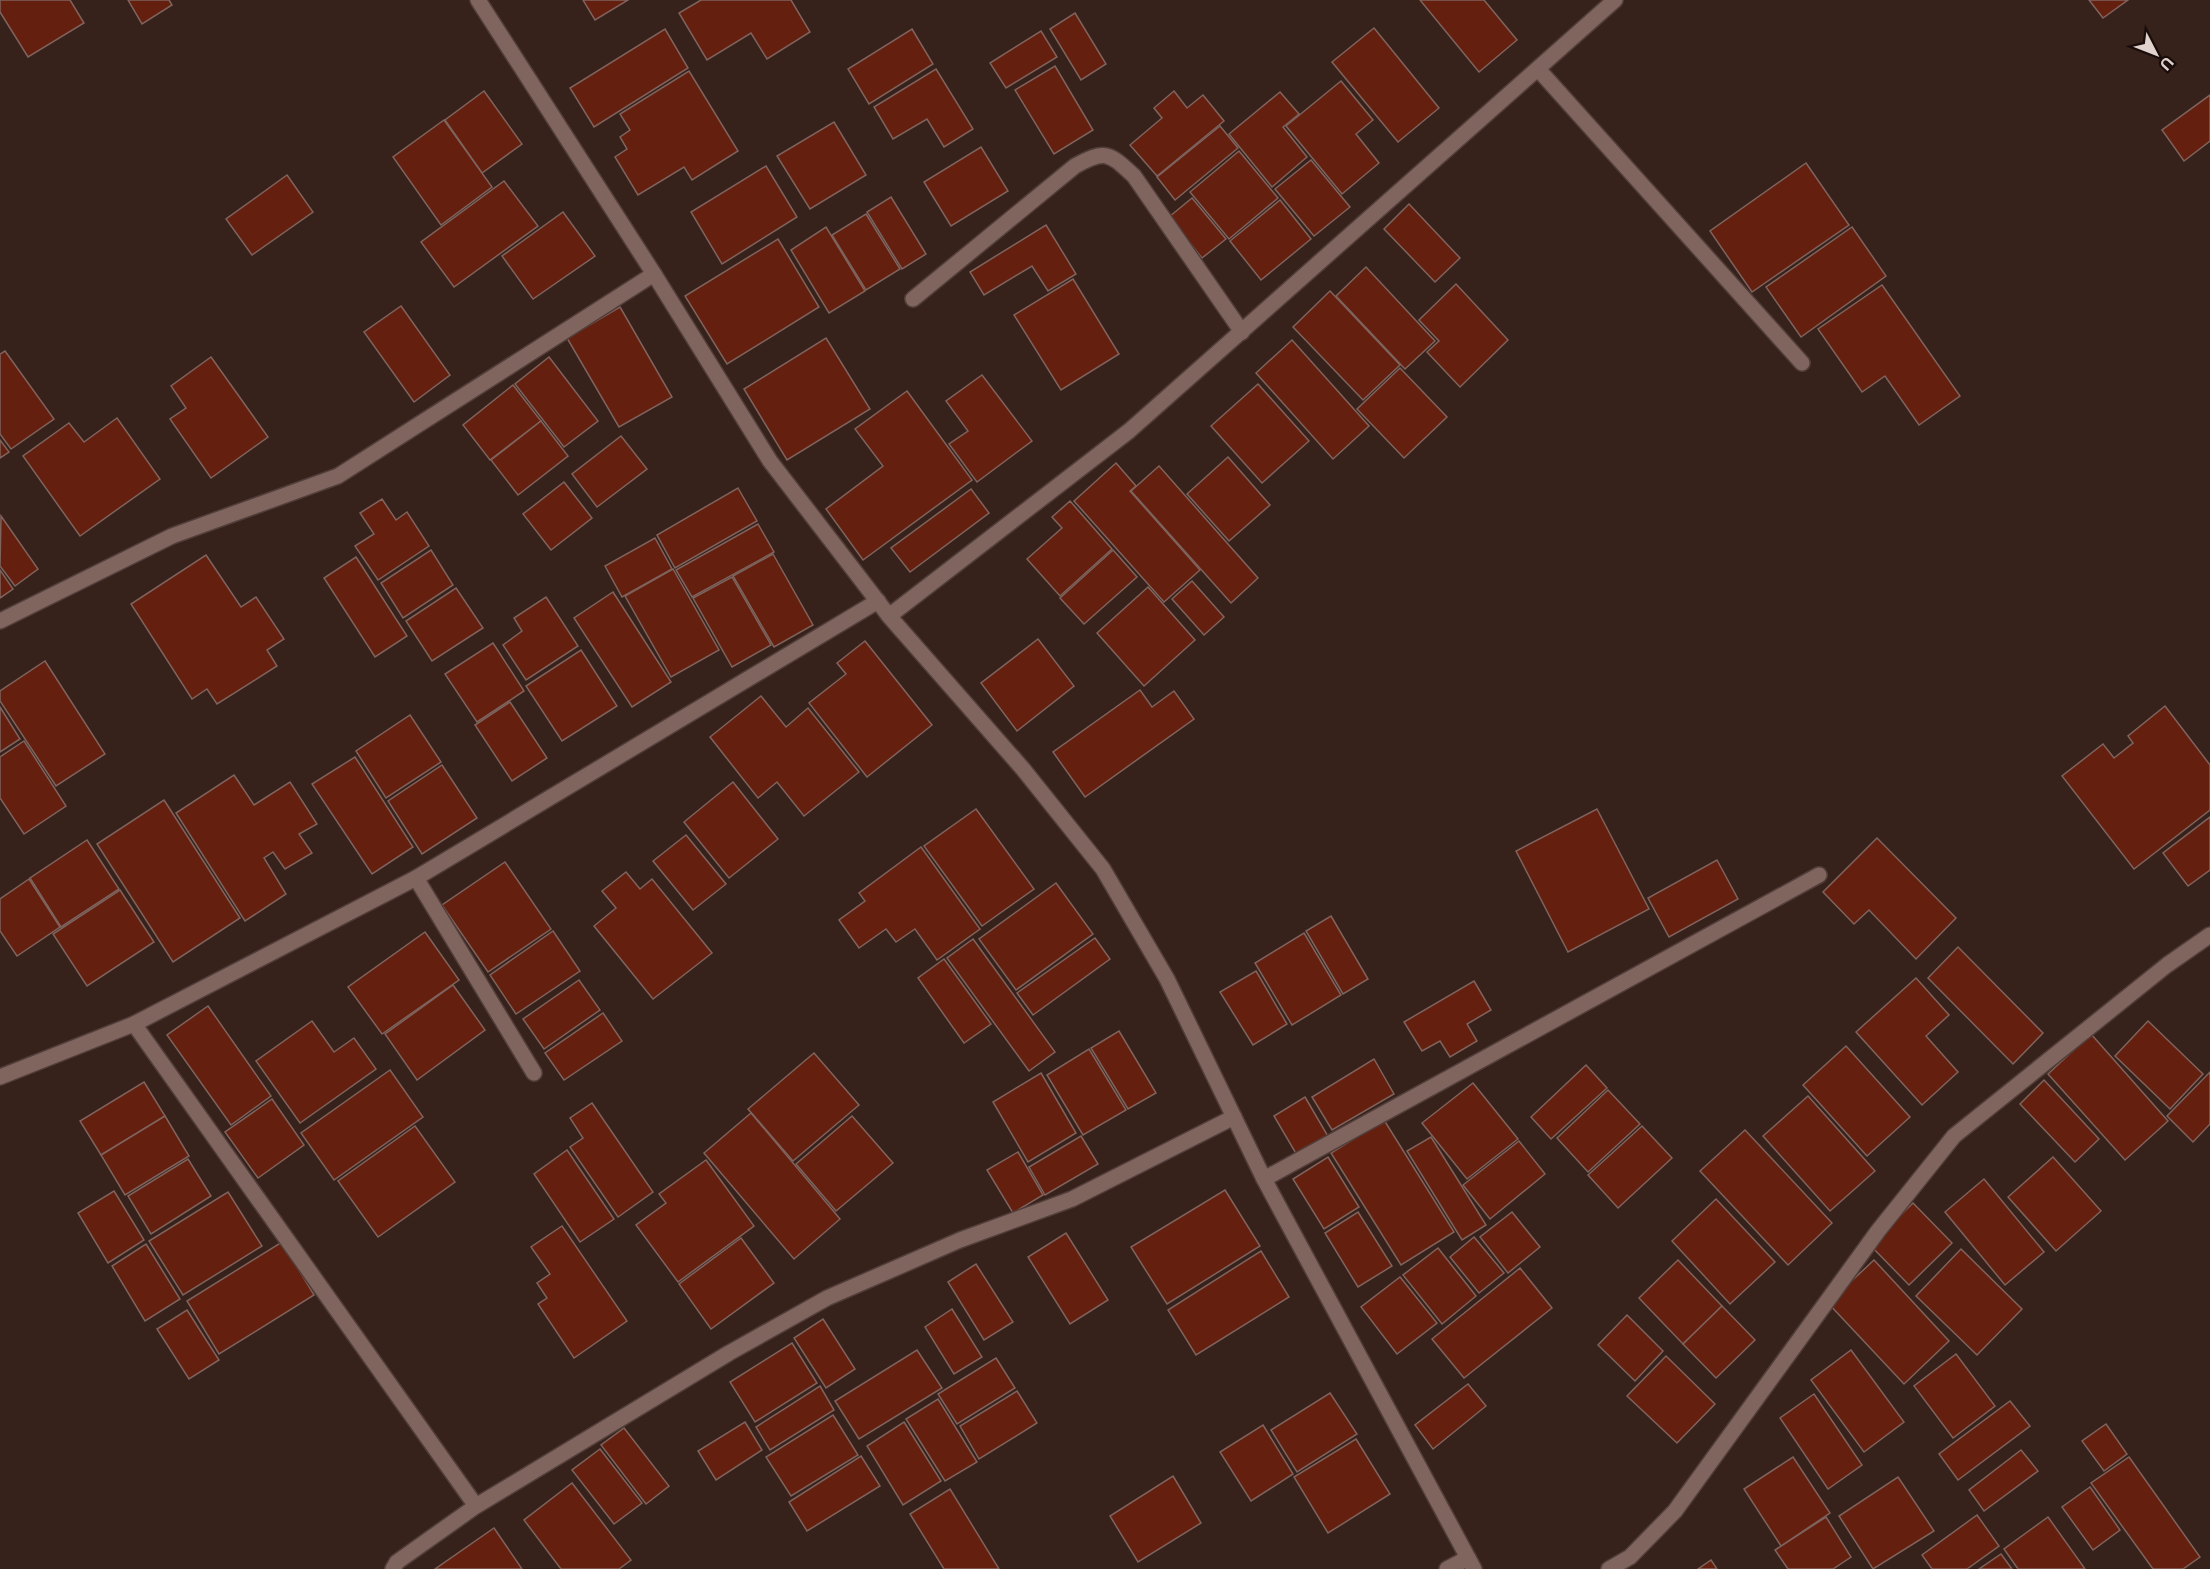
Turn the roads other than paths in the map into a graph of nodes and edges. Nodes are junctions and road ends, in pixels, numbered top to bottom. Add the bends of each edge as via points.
1 (478, 0) edge
2 (1615, 0) edge
3 (1538, 69) junction
4 (654, 274) junction
5 (913, 299) dead end
6 (1242, 332) junction
7 (1802, 363) dead end
8 (878, 601) junction
9 (889, 616) junction
10 (0, 621) edge
11 (1819, 875) dead end
12 (416, 878) junction
13 (2210, 935) edge
14 (134, 1024) junction
15 (534, 1072) dead end
16 (0, 1077) edge
17 (1234, 1117) junction
18 (1264, 1179) junction
19 (476, 1506) junction
20 (1471, 1563) edge
21 (393, 1569) edge
22 (1448, 1569) edge
23 (1610, 1569) edge

1 - 4 street
2 - 3 street
3 - 6 street
3 - 7 street
4 - 8 street via 770,461
4 - 10 street via 338,476 172,536
5 - 6 street via 1075,166 1095,155 1114,157 1134,176
6 - 9 street via 1129,431
8 - 9 street
8 - 12 street
9 - 17 street via 1023,769 1103,869 1167,979
11 - 18 street
12 - 14 street
12 - 15 street
13 - 23 street via 1954,1136 1878,1231 1675,1511 1630,1557
14 - 16 street
14 - 19 street
17 - 18 street
17 - 19 street via 1072,1199 960,1240 827,1298
18 - 20 street
19 - 21 street via 397,1562
20 - 22 street

